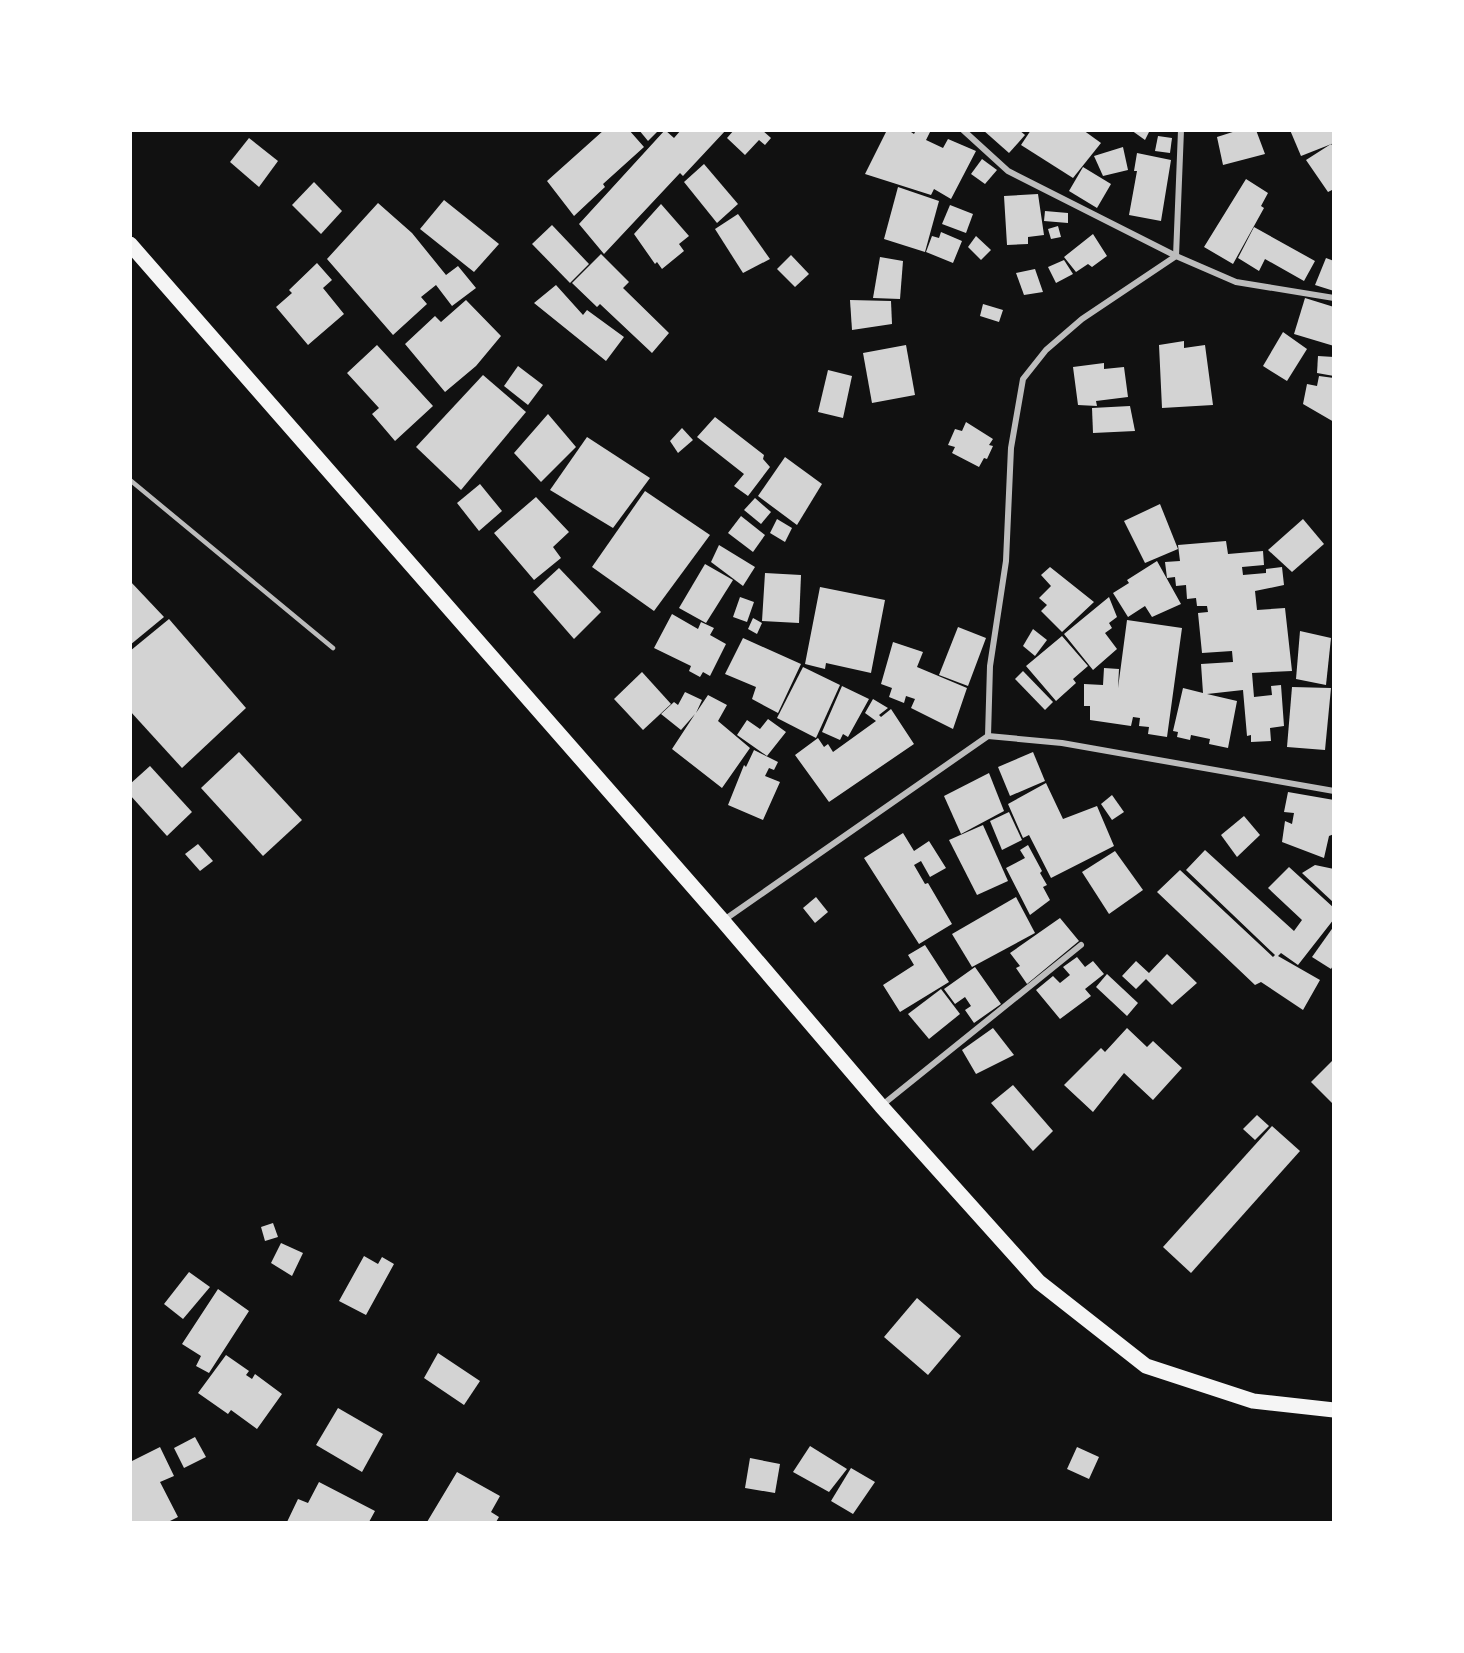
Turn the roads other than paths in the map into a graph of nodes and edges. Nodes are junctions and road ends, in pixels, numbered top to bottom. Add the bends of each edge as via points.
1 (963, 130) edge
2 (1181, 130) edge
3 (130, 244) edge
4 (1176, 256) junction
5 (1334, 298) edge
6 (130, 480) edge
7 (333, 648) dead end
8 (988, 736) junction
9 (1334, 791) edge
10 (723, 921) junction
11 (1081, 945) dead end
12 (881, 1106) junction
13 (1334, 1410) edge

1 - 4 street via 1008,171
2 - 4 street
3 - 10 main road
4 - 5 street via 1236,282
4 - 8 street via 1082,319 1047,350 1023,379 1011,448 1006,561 990,666
6 - 7 lane
8 - 9 street via 1062,743
8 - 10 street
10 - 12 main road
11 - 12 street
12 - 13 main road via 1039,1282 1146,1366 1253,1401

